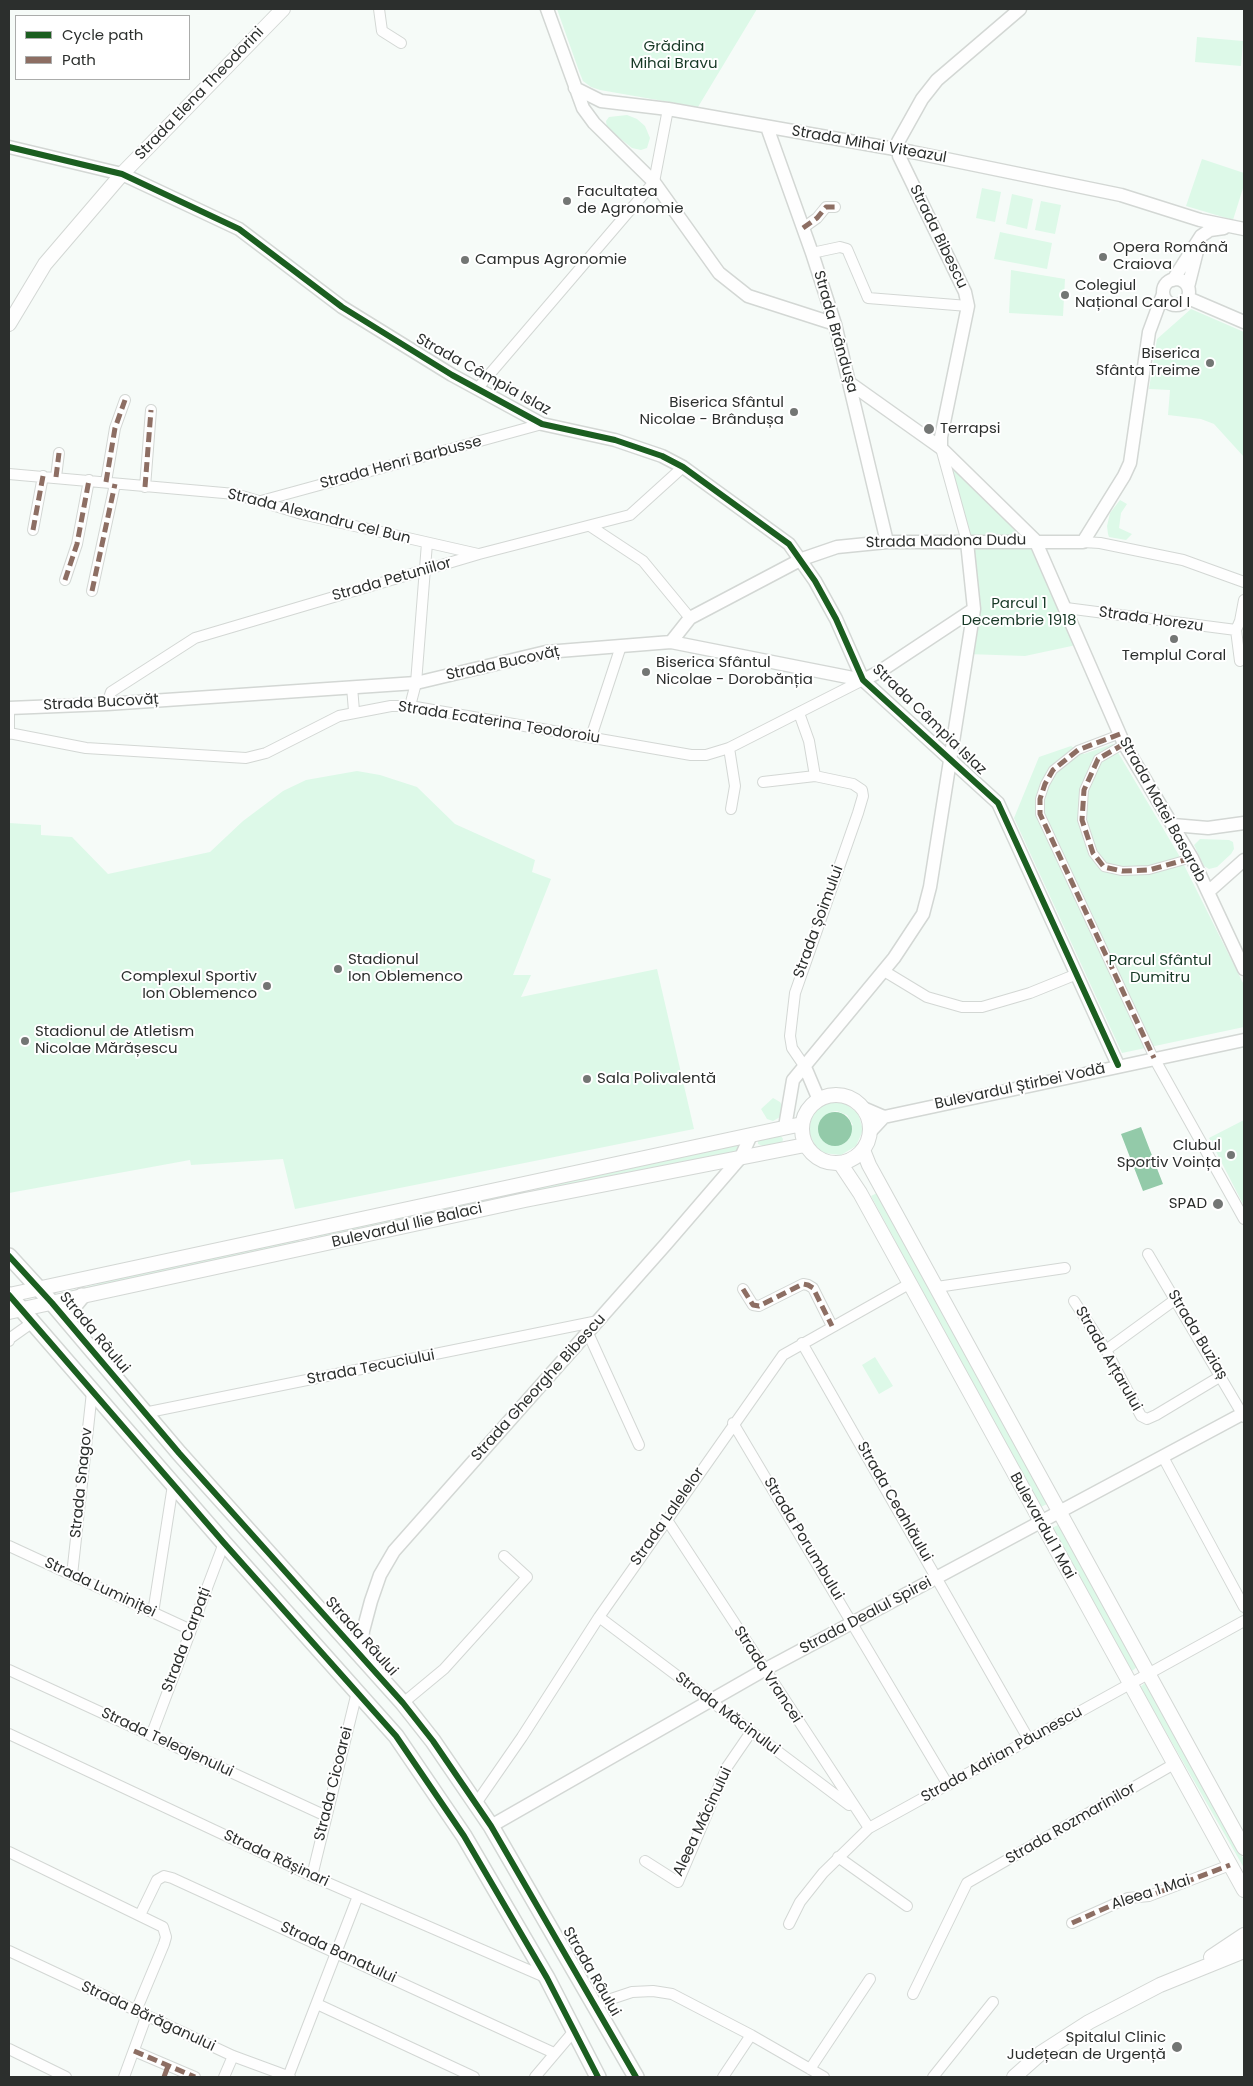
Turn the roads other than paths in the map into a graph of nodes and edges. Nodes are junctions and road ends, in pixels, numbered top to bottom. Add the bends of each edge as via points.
1 (283, 9) edge
2 (379, 9) edge
3 (547, 9) edge
4 (1020, 9) edge
5 (401, 42) dead end
6 (575, 88) junction
7 (668, 109) junction
8 (767, 127) junction
9 (9, 147) edge
10 (898, 150) junction
11 (122, 174) junction
12 (654, 182) junction
13 (835, 207) dead end
14 (1200, 220) junction
15 (803, 228) junction
16 (1238, 228) edge
17 (1201, 236) junction
18 (812, 253) junction
19 (1173, 280) junction
20 (1188, 292) junction
21 (1163, 294) junction
22 (1173, 305) junction
23 (968, 306) junction
24 (1244, 322) edge
25 (9, 324) edge
26 (835, 324) junction
27 (1149, 332) junction
28 (851, 384) junction
29 (478, 389) junction
30 (125, 400) dead end
31 (151, 410) dead end
32 (542, 424) junction
33 (941, 448) junction
34 (59, 453) dead end
35 (683, 467) junction
36 (9, 474) edge
37 (43, 476) junction
38 (56, 477) junction
39 (89, 480) junction
40 (110, 483) junction
41 (146, 487) junction
42 (260, 501) junction
43 (590, 526) junction
44 (33, 530) dead end
45 (1035, 540) junction
46 (887, 542) junction
47 (967, 542) junction
48 (1083, 542) junction
49 (428, 543) junction
50 (479, 554) junction
51 (802, 559) junction
52 (426, 571) junction
53 (65, 580) dead end
54 (1244, 582) edge
55 (92, 591) dead end
56 (1244, 600) edge
57 (1066, 608) junction
58 (974, 609) junction
59 (690, 618) junction
60 (1236, 630) junction
61 (671, 642) junction
62 (621, 646) junction
63 (1240, 661) dead end
64 (863, 680) junction
65 (416, 683) junction
66 (352, 687) junction
67 (107, 704) junction
68 (410, 706) junction
69 (9, 708) edge
70 (354, 711) junction
71 (799, 713) junction
72 (9, 734) edge
73 (591, 737) junction
74 (1122, 739) junction
75 (729, 748) junction
76 (951, 762) junction
77 (815, 776) junction
78 (763, 782) dead end
79 (731, 809) dead end
80 (1244, 823) edge
81 (1173, 825) junction
82 (1192, 858) junction
83 (1244, 860) edge
84 (1208, 892) junction
85 (1244, 969) edge
86 (884, 971) junction
87 (1077, 974) junction
88 (1244, 1040) edge
89 (1154, 1058) junction
90 (1118, 1065) junction
91 (805, 1067) junction
92 (819, 1100) junction
93 (863, 1108) junction
94 (884, 1117) junction
95 (802, 1124) junction
96 (786, 1127) junction
97 (870, 1132) junction
98 (751, 1135) junction
99 (805, 1146) junction
100 (863, 1150) junction
101 (747, 1156) junction
102 (840, 1163) junction
103 (521, 1185) junction
104 (525, 1200) junction
105 (1244, 1219) edge
106 (1148, 1254) dead end
107 (9, 1256) edge
108 (1065, 1268) dead end
109 (909, 1284) junction
110 (937, 1287) junction
111 (38, 1288) junction
112 (743, 1288) dead end
113 (9, 1295) edge
114 (82, 1296) junction
115 (1176, 1299) junction
116 (1074, 1301) dead end
117 (52, 1302) junction
118 (15, 1310) edge
119 (598, 1321) junction
120 (33, 1322) junction
121 (69, 1323) junction
122 (832, 1326) junction
123 (588, 1333) junction
124 (9, 1341) edge
125 (802, 1342) junction
126 (1106, 1350) junction
127 (1221, 1376) junction
128 (92, 1392) junction
129 (144, 1413) junction
130 (1244, 1415) edge
131 (733, 1423) junction
132 (639, 1445) dead end
133 (1163, 1457) junction
134 (173, 1485) junction
135 (1060, 1513) junction
136 (667, 1520) junction
137 (1040, 1524) junction
138 (224, 1543) junction
139 (9, 1546) edge
140 (504, 1556) dead end
141 (72, 1575) junction
142 (937, 1578) junction
143 (1244, 1607) edge
144 (153, 1613) junction
145 (599, 1618) junction
146 (1244, 1621) edge
147 (854, 1623) junction
148 (192, 1630) junction
149 (361, 1658) junction
150 (9, 1670) edge
151 (764, 1670) junction
152 (1149, 1674) junction
153 (1130, 1684) junction
154 (357, 1692) junction
155 (710, 1700) junction
156 (403, 1703) junction
157 (751, 1732) junction
158 (9, 1734) edge
159 (151, 1736) junction
160 (1029, 1740) junction
161 (1174, 1764) junction
162 (948, 1785) junction
163 (477, 1802) junction
164 (856, 1810) junction
165 (326, 1816) junction
166 (491, 1826) junction
167 (869, 1828) junction
168 (1244, 1848) edge
169 (9, 1852) edge
170 (838, 1857) junction
171 (645, 1861) dead end
172 (1230, 1864) junction
173 (312, 1876) junction
174 (1244, 1890) edge
175 (358, 1896) junction
176 (907, 1906) dead end
177 (140, 1915) junction
178 (1072, 1923) dead end
179 (789, 1924) dead end
180 (1244, 1935) edge
181 (9, 1951) edge
182 (335, 1951) junction
183 (1244, 1951) edge
184 (1187, 1972) junction
185 (547, 1978) junction
186 (870, 1979) dead end
187 (913, 1994) dead end
188 (993, 2002) dead end
189 (317, 2004) junction
190 (596, 2004) junction
191 (136, 2011) junction
192 (146, 2016) junction
193 (574, 2031) junction
194 (751, 2035) junction
195 (9, 2049) edge
196 (134, 2051) junction
197 (554, 2053) junction
198 (233, 2056) junction
199 (168, 2066) junction
200 (810, 2069) junction
201 (66, 2077) edge
202 (124, 2077) edge
203 (164, 2077) edge
204 (195, 2077) edge
205 (224, 2077) edge
206 (289, 2077) edge
207 (474, 2077) edge
208 (535, 2077) edge
209 (598, 2077) edge
210 (636, 2077) edge
211 (722, 2077) edge
212 (824, 2077) edge
213 (933, 2077) edge
214 (1014, 2077) edge

1 - 11 main road, Strada Elena Theodorini
2 - 5 street via 382,31
3 - 6 street
4 - 10 street via 937,80 909,120 898,142
6 - 7 street, Strada Mihai Viteazul via 601,101
6 - 12 street via 583,108 594,122
7 - 8 street, Strada Mihai Viteazul
7 - 12 street
8 - 10 street, Strada Mihai Viteazul
8 - 15 street, Strada Brândușa
9 - 11 street, Strada Câmpia Islaz
10 - 14 street, Strada Mihai Viteazul via 1121,195
10 - 23 street, Strada Bibescu via 965,292
11 - 25 main road, Strada Elena Theodorini via 45,264
11 - 29 street, Strada Câmpia Islaz via 240,229 342,308
12 - 26 street via 719,273 748,296
12 - 29 street
13 - 15 street via 826,207
14 - 16 street, Strada Mihai Viteazul
14 - 17 street
15 - 18 street, Strada Brândușa
16 - 17 street via 1214,229
17 - 19 street
17 - 20 street
18 - 23 street via 840,247 847,249 868,298
18 - 26 street, Strada Brândușa
19 - 20 street via 1182,281
19 - 21 street
20 - 22 street via 1182,304
20 - 24 street
21 - 22 street
21 - 27 street
22 - 27 street via 1157,319
23 - 33 street, Strada Bibescu
26 - 28 street, Strada Brândușa
27 - 48 street via 1130,463
28 - 33 street
28 - 46 street, Strada Brândușa
29 - 32 street, Strada Câmpia Islaz
30 - 40 street via 115,428
31 - 41 street
32 - 35 street, Strada Câmpia Islaz via 615,440
32 - 42 street, Strada Henri Barbusse
33 - 45 street
33 - 47 street, Strada Bibescu
34 - 38 street
35 - 43 street, Strada Petuniilor via 630,515
35 - 51 street, Strada Câmpia Islaz via 789,544
36 - 37 street, Strada Alexandru cel Bun
37 - 38 street, Strada Alexandru cel Bun
37 - 44 street
38 - 39 street, Strada Alexandru cel Bun
39 - 40 street, Strada Alexandru cel Bun
39 - 53 street via 77,544
40 - 41 street, Strada Alexandru cel Bun
40 - 55 street
41 - 42 street, Strada Alexandru cel Bun via 235,494
42 - 49 street, Strada Alexandru cel Bun
43 - 50 street, Strada Petuniilor
43 - 59 street via 643,561
45 - 47 street, Strada Madona Dudu
45 - 48 street, Strada Madona Dudu
45 - 57 street, Strada Matei Basarab
46 - 47 street, Strada Madona Dudu
46 - 51 street, Strada Madona Dudu via 837,548
47 - 58 street
48 - 54 street, Strada Madona Dudu via 1183,560
49 - 50 street, Strada Alexandru cel Bun
49 - 52 street
50 - 52 street, Strada Petuniilor
51 - 59 street, Strada Madona Dudu
51 - 64 street, Strada Câmpia Islaz via 836,619
52 - 65 street
52 - 67 street, Strada Petuniilor via 195,638 111,692
56 - 60 street
57 - 60 street, Strada Horezu
57 - 74 street, Strada Matei Basarab
58 - 64 street
58 - 76 street
59 - 61 street, Strada Madona Dudu
60 - 63 street
61 - 62 street, Strada Bucovăț
61 - 64 street, Strada Bucovăț
62 - 65 street, Strada Bucovăț via 546,652
62 - 73 street
64 - 71 street, Strada Ecaterina Teodoroiu
64 - 76 street, Strada Câmpia Islaz
65 - 66 street, Strada Bucovăț
65 - 68 street
66 - 67 street, Strada Bucovăț
66 - 70 street
67 - 69 street, Strada Bucovăț
68 - 70 street, Strada Ecaterina Teodoroiu
68 - 73 street, Strada Ecaterina Teodoroiu
69 - 72 street
70 - 72 street, Strada Ecaterina Teodoroiu via 266,753 246,758 86,748
71 - 75 street, Strada Ecaterina Teodoroiu
71 - 77 street via 809,742
73 - 75 street, Strada Ecaterina Teodoroiu via 691,755 706,755
74 - 81 street, Strada Matei Basarab
74 - 82 street via 1098,759 1084,790 1082,820 1093,853 1104,866 1122,871 1149,870
74 - 89 street via 1078,750 1053,770 1040,799 1040,814
75 - 79 street via 735,786
76 - 86 street via 923,914
76 - 87 street, Strada Câmpia Islaz via 998,803
77 - 78 street, Strada Șoimului
77 - 91 street, Strada Șoimului via 861,788 863,796 795,992 791,1042
80 - 81 street via 1208,828
81 - 82 street, Strada Matei Basarab
82 - 84 street, Strada Matei Basarab
83 - 84 street
84 - 85 street, Strada Matei Basarab
86 - 87 street via 927,997 962,1007 982,1008
86 - 91 street
87 - 90 street, Strada Câmpia Islaz
88 - 89 street, Bulevardul Știrbei Vodă
89 - 90 street, Bulevardul Știrbei Vodă
89 - 105 street
90 - 94 street, Bulevardul Știrbei Vodă
91 - 92 street, Strada Șoimului
91 - 96 street via 793,1080
92 - 93 main road via 838,1095
92 - 95 main road via 808,1110
93 - 94 street
93 - 97 main road via 870,1123
94 - 97 street
95 - 96 main road, Bulevardul Ilie Balaci
95 - 99 main road
96 - 98 main road, Bulevardul Ilie Balaci
97 - 100 main road
98 - 101 main road
98 - 103 main road, Bulevardul Ilie Balaci
99 - 101 main road, Bulevardul Ilie Balaci
99 - 102 main road via 816,1158
100 - 102 main road via 853,1159
100 - 110 main road, Bulevardul 1 Mai
101 - 104 main road, Bulevardul Ilie Balaci
101 - 119 street, Strada Gheorghe Bibescu
102 - 109 main road, Bulevardul 1 Mai via 860,1193
103 - 104 street
103 - 111 main road, Bulevardul Ilie Balaci
104 - 114 main road, Bulevardul Ilie Balaci
106 - 115 street, Strada Buziaș
107 - 111 main road, Strada Râului
108 - 110 street
109 - 122 street, Strada Lalelelor
109 - 137 main road, Bulevardul 1 Mai
110 - 135 main road, Bulevardul 1 Mai
111 - 113 main road, Bulevardul Ilie Balaci
111 - 117 main road, Strada Râului
112 - 122 street via 753,1305 759,1306 808,1284
113 - 118 main road
114 - 117 main road, Bulevardul Ilie Balaci
114 - 121 main road via 69,1315
115 - 126 street
115 - 127 street, Strada Buziaș
116 - 126 street, Strada Arțarului
117 - 118 main road, Bulevardul Ilie Balaci
117 - 121 main road, Strada Râului
118 - 120 main road
119 - 123 street, Strada Gheorghe Bibescu
119 - 129 street, Strada Tecuciului
120 - 124 street
120 - 128 main road
121 - 129 main road, Strada Râului
122 - 125 street, Strada Lalelelor
123 - 132 street
123 - 149 street, Strada Gheorghe Bibescu via 394,1551 380,1575 371,1601 363,1631
125 - 131 street, Strada Lalelelor via 783,1355
125 - 142 street, Strada Ceahlăului
126 - 127 street, Strada Arțarului via 1141,1416 1147,1419
127 - 130 street, Strada Buziaș
128 - 134 main road
128 - 141 street, Strada Snagov
129 - 149 main road, Strada Râului
130 - 133 street, Strada Dealul Spirei
131 - 136 street, Strada Lalelelor
131 - 147 street, Strada Porumbului
133 - 135 street, Strada Dealul Spirei
133 - 143 street
134 - 138 main road
134 - 144 street
135 - 137 street, Strada Dealul Spirei
135 - 152 main road, Bulevardul 1 Mai
136 - 145 street, Strada Lalelelor
136 - 151 street, Strada Vrancei
137 - 142 street, Strada Dealul Spirei
137 - 153 main road, Bulevardul 1 Mai
138 - 148 street, Strada Carpați
138 - 154 main road
139 - 141 street, Strada Luminiței
140 - 156 street via 527,1578 444,1669
141 - 144 street, Strada Luminiței
142 - 147 street, Strada Dealul Spirei
142 - 160 street, Strada Ceahlăului
144 - 148 street, Strada Luminiței
145 - 155 street, Strada Măcinului
145 - 163 street, Strada Lalelelor
146 - 152 street, Strada Adrian Păunescu
147 - 151 street, Strada Dealul Spirei
147 - 162 street, Strada Porumbului
148 - 159 street, Strada Carpați
149 - 156 main road, Strada Râului
150 - 159 street, Strada Teleajenului
151 - 155 street, Strada Dealul Spirei
151 - 164 street, Strada Vrancei
152 - 153 street, Strada Adrian Păunescu
152 - 168 main road, Bulevardul 1 Mai
153 - 160 street, Strada Adrian Păunescu
153 - 161 main road, Bulevardul 1 Mai
154 - 165 street, Strada Cicoarei
154 - 185 main road via 396,1736 464,1836
155 - 157 street, Strada Măcinului
155 - 166 street, Strada Dealul Spirei
156 - 163 main road, Strada Râului
157 - 164 street, Strada Măcinului
157 - 171 street, Aleea Măcinului via 727,1767 678,1882
158 - 173 street, Strada Rășinari
159 - 165 street, Strada Teleajenului
160 - 162 street, Strada Adrian Păunescu
161 - 172 main road, Bulevardul 1 Mai
161 - 187 street, Strada Rozmarinilor via 967,1883
162 - 167 street, Strada Adrian Păunescu
163 - 166 main road, Strada Râului
164 - 167 street, Strada Vrancei
165 - 173 street, Strada Cicoarei
166 - 190 main road, Strada Râului
167 - 170 street, Strada Adrian Păunescu
169 - 177 street
170 - 176 street
170 - 179 street, Strada Adrian Păunescu via 800,1902
172 - 174 main road, Bulevardul 1 Mai
172 - 178 street, Aleea 1 Mai via 1149,1896 1128,1898
173 - 175 street, Strada Rășinari
175 - 182 street
175 - 185 street, Strada Rășinari
177 - 182 street, Strada Banatului via 157,1880 164,1876
177 - 191 street via 163,1927 166,1937
180 - 184 main road
181 - 191 street, Strada Bărăganului
182 - 189 street
182 - 197 street, Strada Banatului
183 - 184 main road
184 - 214 main road via 1089,2022 1041,2053
185 - 193 main road
186 - 200 street
188 - 213 street
189 - 206 street
189 - 207 street
190 - 194 street via 632,1992 672,1994
190 - 210 main road, Strada Râului
191 - 192 street, Strada Bărăganului
192 - 196 street
192 - 198 street, Strada Bărăganului
193 - 197 street
193 - 209 main road
194 - 200 street
194 - 211 street
195 - 201 street
196 - 199 street
196 - 202 street
197 - 208 street
198 - 205 street
198 - 206 street, Strada Bărăganului
199 - 203 street
199 - 204 street
200 - 212 street

